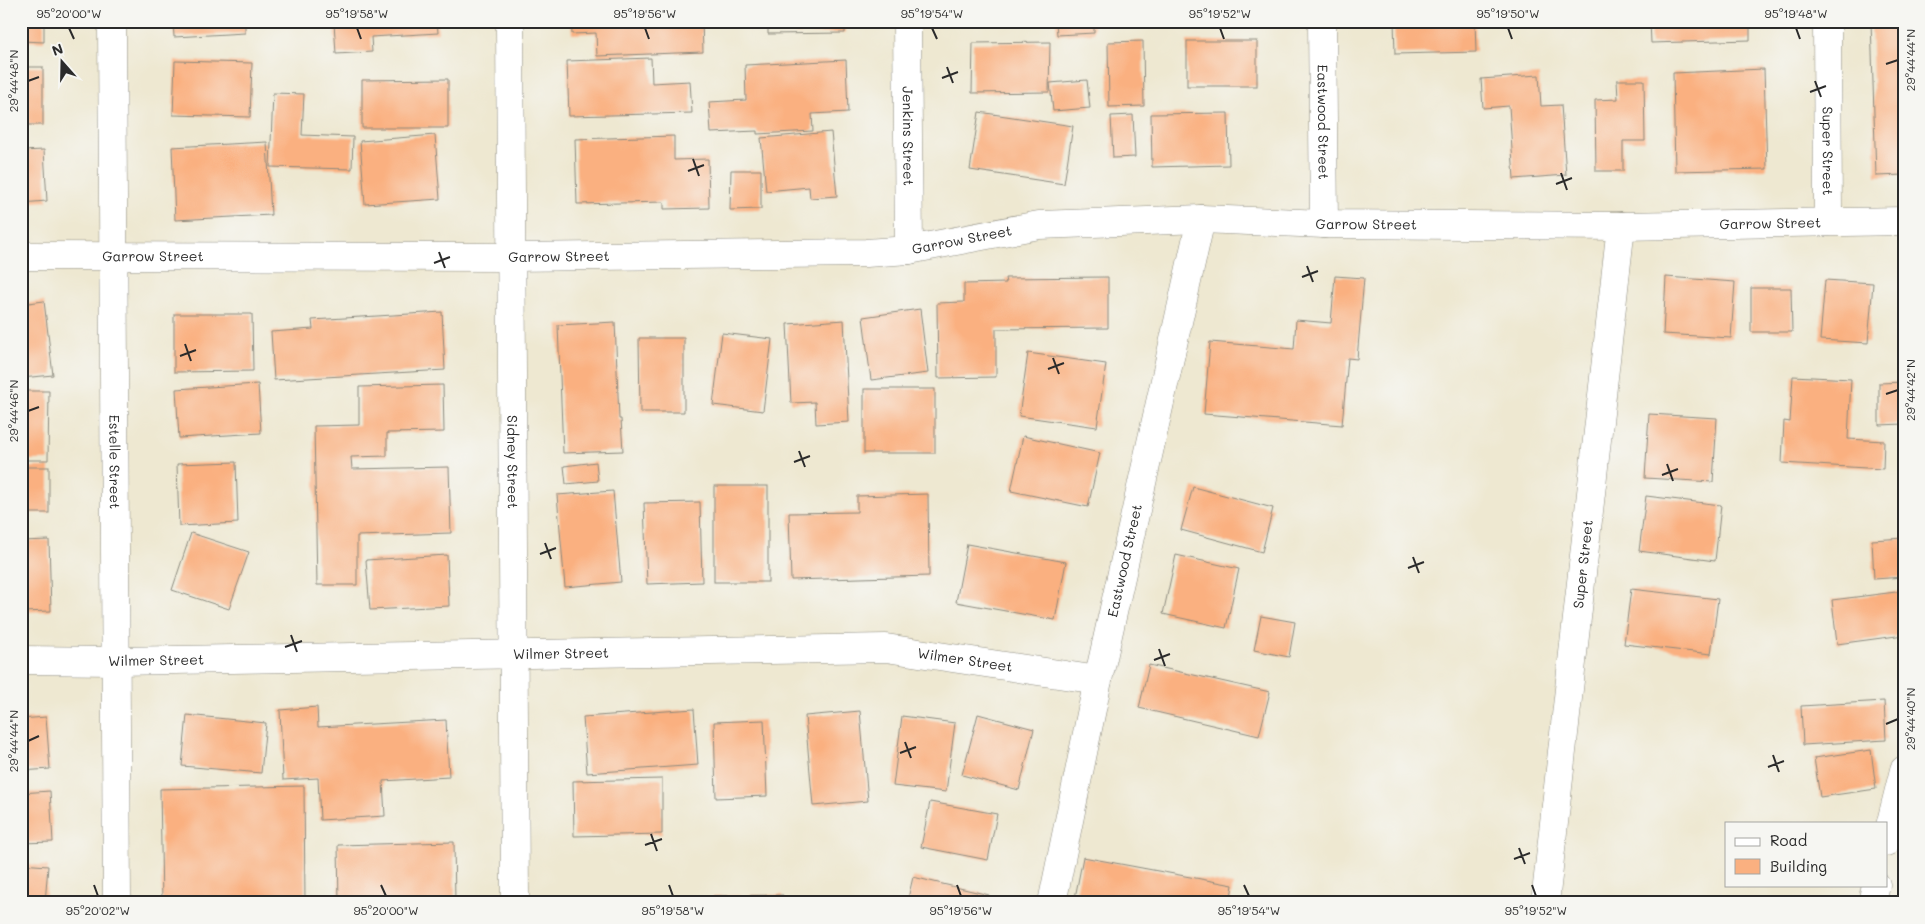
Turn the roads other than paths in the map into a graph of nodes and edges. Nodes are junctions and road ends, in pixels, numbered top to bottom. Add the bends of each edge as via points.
1 (112, 21) edge
2 (510, 21) edge
3 (907, 21) edge
4 (1322, 21) edge
5 (1827, 21) edge
6 (1201, 219) junction
7 (1904, 221) edge
8 (1828, 222) junction
9 (1324, 224) junction
10 (1621, 226) junction
11 (909, 250) junction
12 (21, 256) edge
13 (113, 256) junction
14 (512, 257) junction
15 (514, 654) junction
16 (21, 660) edge
17 (116, 661) junction
18 (1098, 680) junction
19 (1904, 770) edge
20 (1888, 834) edge
21 (1876, 886) edge
22 (117, 903) edge
23 (515, 903) edge
24 (1052, 903) edge
25 (1545, 903) edge
26 (1872, 903) edge

1 - 13 street, Estelle Street
2 - 14 street, Sidney Street
3 - 11 street, Jenkins Street
4 - 9 street, Eastwood Street
5 - 8 street, Super Street
6 - 9 street, Garrow Street
6 - 11 street, Garrow Street via 1039,225
6 - 18 street, Eastwood Street
7 - 8 street, Garrow Street
8 - 10 street, Garrow Street
9 - 10 street, Garrow Street
10 - 25 street, Super Street
11 - 14 street, Garrow Street
12 - 13 street, Garrow Street
13 - 14 street, Garrow Street
13 - 17 street, Estelle Street
14 - 15 street, Sidney Street
15 - 17 street, Wilmer Street
15 - 18 street, Wilmer Street via 886,648
15 - 23 street, Sidney Street
16 - 17 street, Wilmer Street
17 - 22 street, Estelle Street
18 - 24 street, Eastwood Street
19 - 20 street
21 - 26 street

